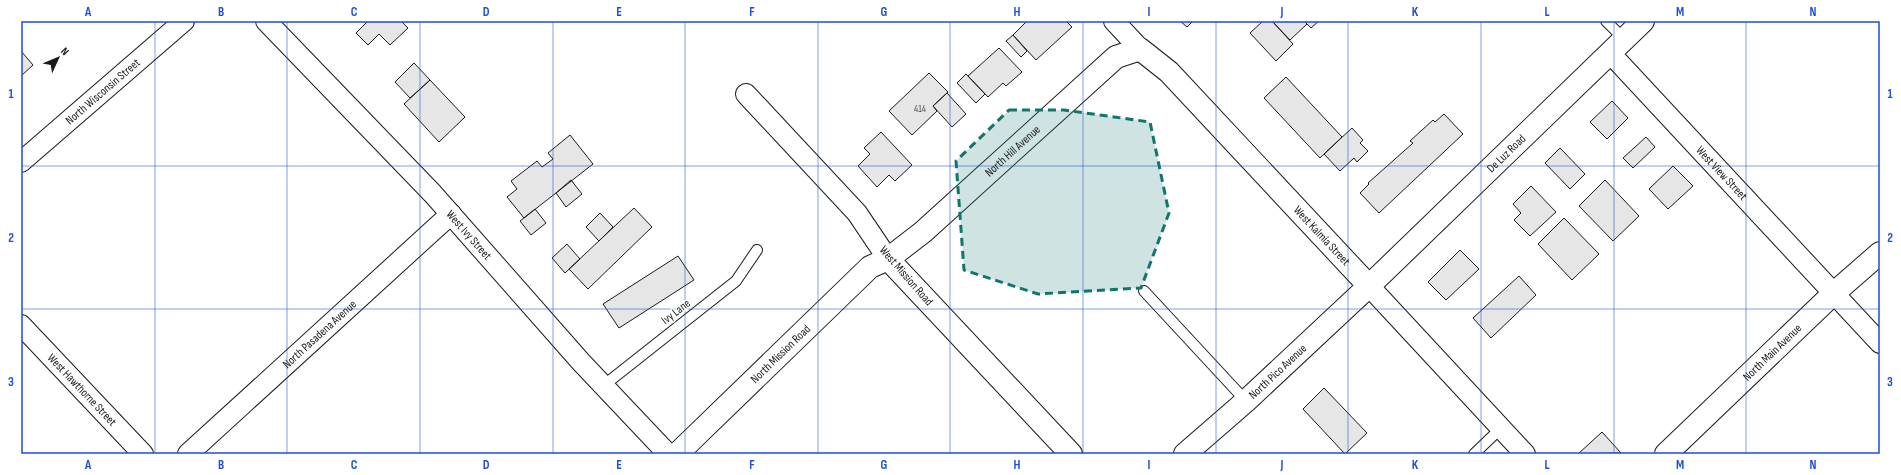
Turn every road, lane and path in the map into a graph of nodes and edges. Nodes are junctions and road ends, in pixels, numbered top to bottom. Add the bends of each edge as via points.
1 (184, 21) edge
2 (266, 21) edge
3 (1606, 21) edge
4 (1643, 21) edge
5 (1120, 23) edge
6 (1617, 46) junction
7 (1140, 49) junction
8 (746, 94) dead end
9 (21, 162) edge
10 (451, 214) junction
11 (756, 250) dead end
12 (1880, 253) edge
13 (888, 259) junction
14 (1368, 286) junction
15 (1144, 292) dead end
16 (1834, 294) junction
17 (21, 325) edge
18 (1880, 343) edge
19 (603, 386) junction
20 (1246, 400) junction
21 (1501, 428) junction
22 (143, 454) edge
23 (188, 454) edge
24 (668, 454) edge
25 (677, 454) edge
26 (1071, 454) edge
27 (1185, 454) edge
28 (1474, 454) edge
29 (1525, 454) edge
30 (1666, 454) edge

1 - 9 street, North Wisconsin Street
2 - 10 street, West Ivy Street
3 - 6 lane
4 - 6 main road, De Luz Road
5 - 7 street, West Kalmia Street
6 - 14 main road, De Luz Road
6 - 16 street, West View Street
7 - 13 main road, North Hill Avenue via 1116,56 923,232
7 - 14 main road, West Kalmia Street via 1169,72
8 - 13 street, West Mission Road via 857,212
10 - 19 street, West Ivy Street
10 - 23 street, North Pasadena Avenue
11 - 19 lane, Ivy Lane via 736,282
12 - 16 main road, North Main Avenue
13 - 25 main road, North Mission Road via 870,267
13 - 26 main road, West Mission Road
14 - 20 main road, North Pico Avenue
14 - 21 street, West Kalmia Street
15 - 20 lane
16 - 18 street, West View Street
16 - 30 main road, North Main Avenue
17 - 22 street, West Hawthorne Street
19 - 24 street, West Ivy Street
20 - 27 main road, North Pico Avenue
21 - 28 lane
21 - 29 street, West Kalmia Street

